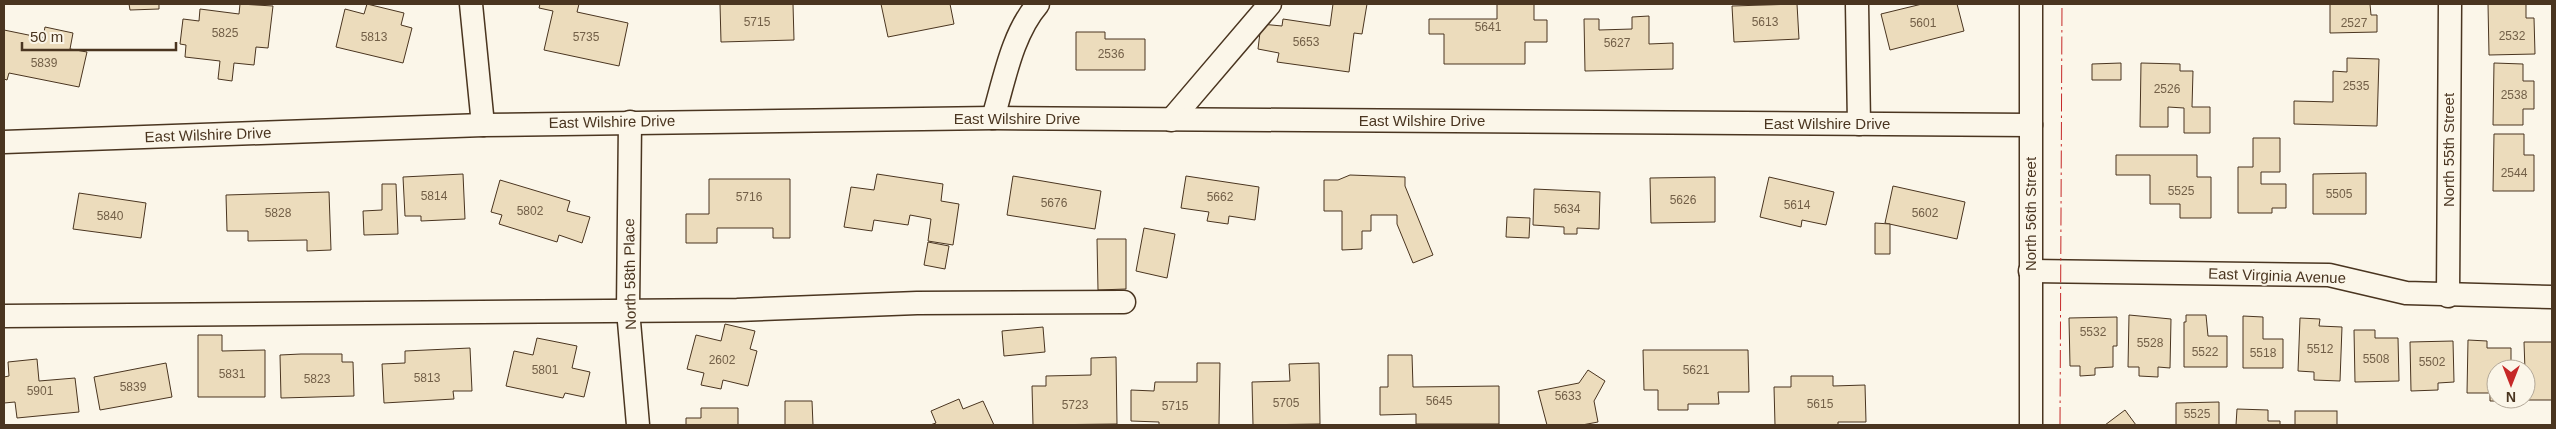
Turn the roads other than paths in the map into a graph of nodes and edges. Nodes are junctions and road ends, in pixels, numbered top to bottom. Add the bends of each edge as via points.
1 (471, 4) edge
2 (1038, 4) edge
3 (1270, 4) edge
4 (1857, 4) edge
5 (2031, 4) edge
6 (2450, 4) edge
7 (993, 118) junction
8 (1172, 120) junction
9 (630, 122) junction
10 (1859, 124) junction
11 (484, 125) junction
12 (2031, 125) junction
13 (4, 142) edge
14 (2030, 272) junction
15 (2448, 296) junction
16 (2552, 297) edge
17 (1124, 302) dead end
18 (628, 310) junction
19 (4, 316) edge
20 (638, 425) edge
21 (2031, 425) edge

1 - 11 street
2 - 7 street via 1016,44
3 - 8 street
4 - 10 street
5 - 12 street, North 56th Street
6 - 15 street, North 55th Street
7 - 8 street, East Wilshire Drive
7 - 9 street, East Wilshire Drive
8 - 10 street, East Wilshire Drive
9 - 11 street, East Wilshire Drive
9 - 18 street, North 58th Place
10 - 12 street, East Wilshire Drive
11 - 13 street, East Wilshire Drive
12 - 14 street, North 56th Street
14 - 15 street, East Virginia Avenue via 2329,275 2406,293
14 - 21 street, North 56th Street
15 - 16 street, East Virginia Avenue
17 - 18 street
18 - 19 street
18 - 20 street, North 58th Place

